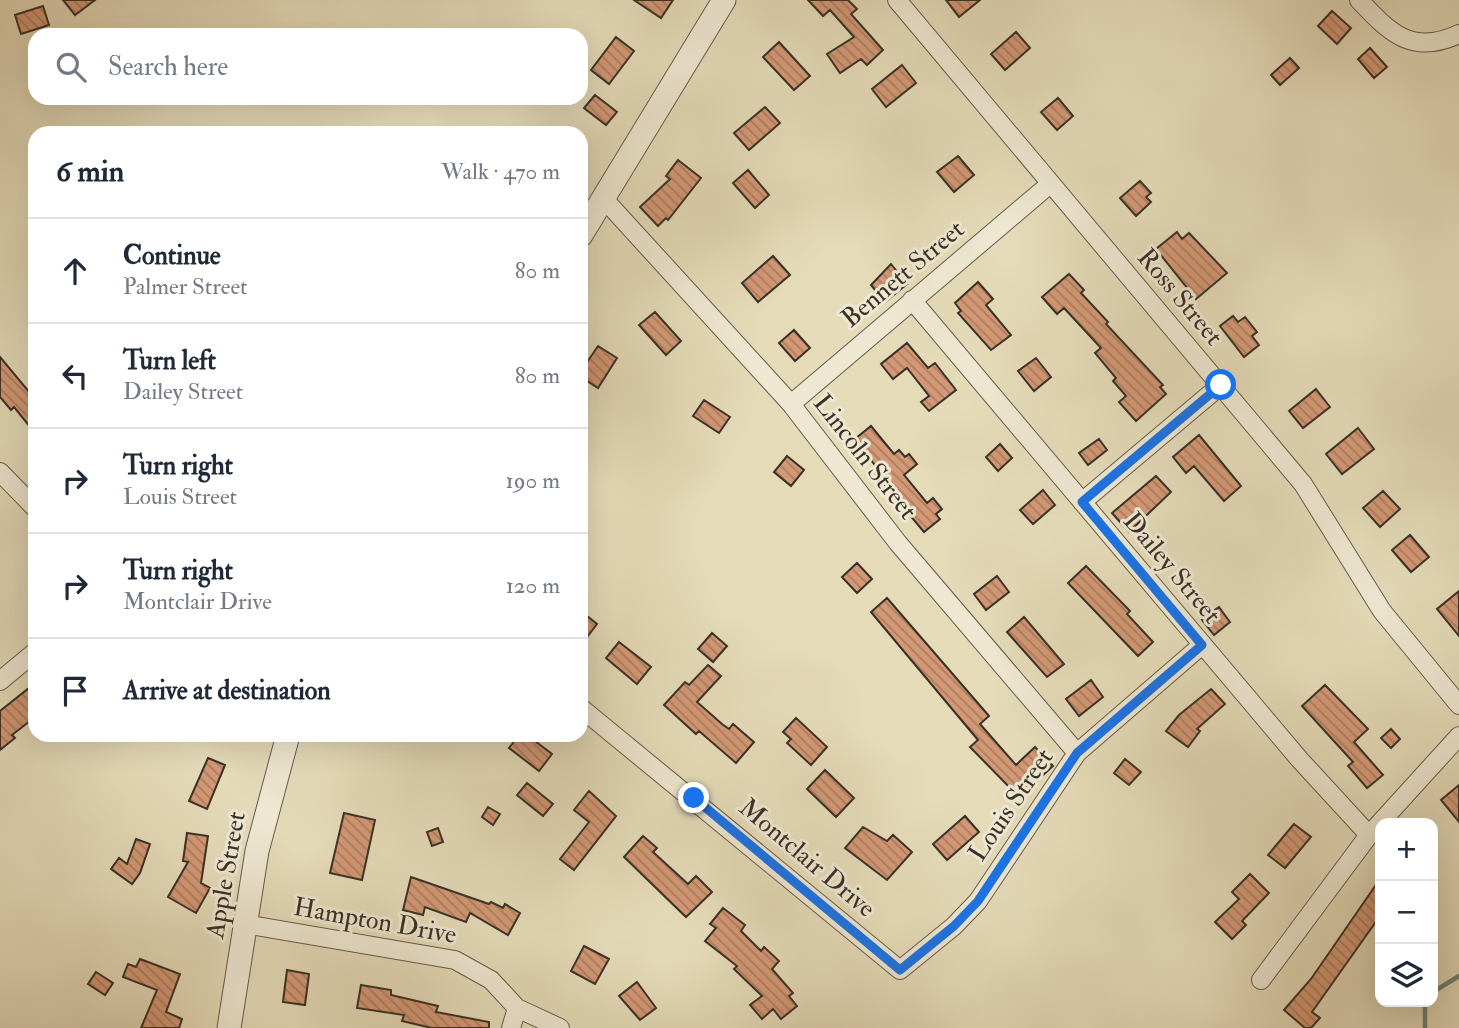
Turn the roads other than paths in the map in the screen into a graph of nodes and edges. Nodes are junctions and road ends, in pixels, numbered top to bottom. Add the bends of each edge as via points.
1 (724, 0) edge
2 (897, 0) edge
3 (1359, 0) edge
4 (1459, 34) edge
5 (1050, 184) junction
6 (604, 199) junction
7 (588, 224) edge
8 (912, 300) junction
9 (1221, 385) junction
10 (791, 404) junction
11 (0, 472) edge
12 (28, 501) edge
13 (1082, 502) junction
14 (1202, 645) junction
15 (28, 658) edge
16 (0, 681) edge
17 (1459, 705) edge
18 (588, 714) edge
19 (1459, 736) edge
20 (284, 742) edge
21 (1077, 753) junction
22 (1369, 835) junction
23 (244, 925) junction
24 (900, 970) joint
25 (1261, 980) dead end
26 (517, 1009) junction
27 (229, 1028) edge
28 (511, 1028) edge
29 (560, 1028) edge

1 - 6 street
2 - 5 street, Ross Street
3 - 4 street via 1394,34 1421,43
5 - 8 street, Bennett Street
5 - 9 street, Ross Street
6 - 7 street
6 - 10 street, Lincoln Street
8 - 10 street, Bennett Street
8 - 13 street, Dailey Street
9 - 13 street
9 - 17 street, Ross Street via 1303,484 1382,611
10 - 21 street, Lincoln Street via 898,542
11 - 12 street
13 - 14 street, Dailey Street
14 - 21 street, Louis Street
14 - 22 street, Dailey Street
15 - 16 street
18 - 24 street, Montclair Drive
19 - 22 street
20 - 23 street, Apple Street via 264,817
21 - 24 street, Louis Street via 978,901
22 - 25 street
23 - 26 street, Hampton Drive via 455,960 491,980
23 - 27 street, Apple Street
26 - 28 street
26 - 29 street, Hampton Drive

